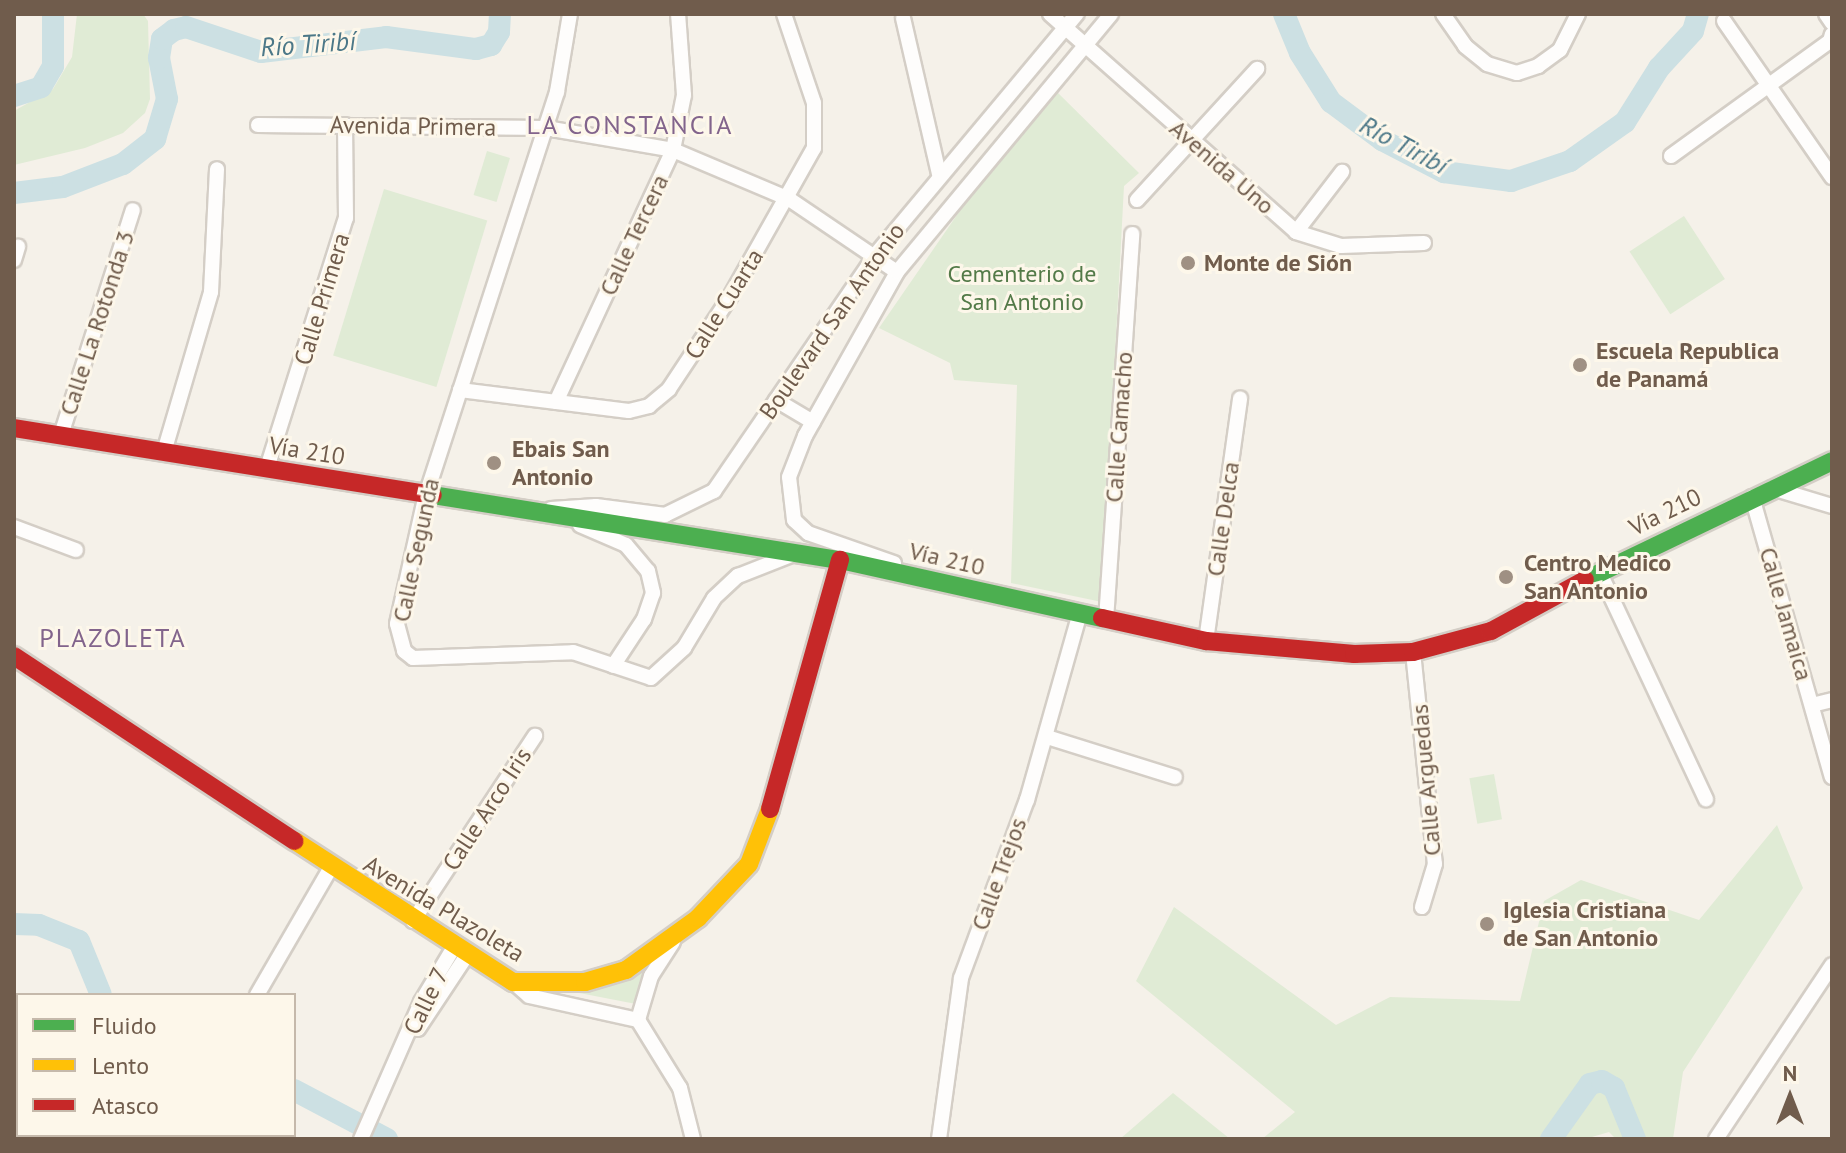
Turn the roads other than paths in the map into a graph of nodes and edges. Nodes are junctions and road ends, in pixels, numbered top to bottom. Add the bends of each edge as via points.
1 (570, 14) edge
2 (678, 14) edge
3 (784, 14) edge
4 (1050, 14) edge
5 (1077, 14) edge
6 (1111, 14) edge
7 (1443, 14) edge
8 (1578, 14) edge
9 (1826, 14) edge
10 (903, 18) dead end
11 (1724, 21) dead end
12 (1832, 23) edge
13 (1065, 27) junction
14 (1832, 34) edge
15 (1085, 46) junction
16 (1257, 69) dead end
17 (1769, 82) junction
18 (258, 125) dead end
19 (345, 125) junction
20 (546, 128) junction
21 (1191, 141) junction
22 (673, 150) junction
23 (1671, 156) dead end
24 (217, 169) dead end
25 (1342, 172) dead end
26 (939, 174) junction
27 (1832, 177) edge
28 (789, 199) junction
29 (1137, 200) dead end
30 (133, 210) dead end
31 (1296, 232) junction
32 (1132, 234) dead end
33 (1424, 243) dead end
34 (876, 254) junction
35 (897, 272) junction
36 (460, 390) junction
37 (1240, 398) dead end
38 (776, 400) junction
39 (556, 402) junction
40 (813, 422) junction
41 (14, 428) edge
42 (61, 435) junction
43 (164, 452) junction
44 (1832, 461) edge
45 (267, 468) junction
46 (1772, 488) junction
47 (426, 494) junction
48 (1752, 497) junction
49 (1832, 506) edge
50 (534, 511) junction
51 (557, 515) junction
52 (14, 527) edge
53 (76, 550) dead end
54 (798, 553) junction
55 (840, 560) junction
56 (1600, 573) junction
57 (939, 581) junction
58 (1080, 613) junction
59 (1106, 620) junction
60 (1206, 641) junction
61 (1413, 652) junction
62 (14, 656) edge
63 (613, 666) junction
64 (1832, 700) edge
65 (1812, 705) junction
66 (535, 736) dead end
67 (1047, 737) junction
68 (1175, 777) dead end
69 (1832, 777) edge
70 (1706, 799) dead end
71 (330, 869) junction
72 (1422, 907) dead end
73 (413, 921) junction
74 (678, 935) junction
75 (461, 951) junction
76 (1832, 965) edge
77 (513, 982) junction
78 (258, 993) edge
79 (638, 1020) junction
80 (361, 1139) edge
81 (693, 1139) edge
82 (939, 1139) edge
83 (1716, 1139) edge

1 - 20 street, Calle Segunda via 564,67
2 - 22 street, Calle Tercera via 684,95
3 - 28 street, Calle Cuarta via 813,99 816,129 812,154
4 - 13 street, Avenida Uno
5 - 13 street, Boulevard San Antonio
6 - 15 street, Boulevard San Antonio
7 - 8 street via 1465,46 1487,64 1517,73 1560,50
9 - 12 street
10 - 26 street
11 - 17 street
13 - 15 street, Avenida Uno
13 - 26 street, Boulevard San Antonio
14 - 17 street via 1830,41
15 - 21 street, Avenida Uno
15 - 35 street, Boulevard San Antonio
16 - 21 street
17 - 23 street
17 - 27 street
18 - 19 street, Avenida Primera
19 - 20 street, Avenida Primera
19 - 45 street, Calle Primera via 346,218
20 - 22 street, Avenida Primera
20 - 36 street, Calle Segunda
21 - 29 street
21 - 31 street, Avenida Uno
22 - 28 street, Avenida Primera
22 - 39 street, Calle Tercera
24 - 43 street via 211,292
25 - 31 street
26 - 34 street, Boulevard San Antonio
28 - 34 street, Avenida Primera
28 - 39 street, Calle Cuarta via 689,362 659,399 629,411
30 - 42 street, Calle La Rotonda 3
31 - 33 street, Avenida Uno via 1341,246
32 - 59 street, Calle Camacho
34 - 35 street, Avenida Primera
34 - 38 street, Boulevard San Antonio
35 - 40 street, Boulevard San Antonio
36 - 39 street, Calle Cuarta
36 - 47 street, Calle Segunda
37 - 60 street, Calle Delca
38 - 40 street
38 - 50 street, Boulevard San Antonio via 714,491 686,508 665,515 587,505
40 - 57 street, Boulevard San Antonio via 789,477 794,520 821,541 912,567
41 - 42 main road, Vía 210
42 - 43 main road, Vía 210
43 - 45 main road, Vía 210
44 - 46 main road, Vía 210
45 - 47 main road, Vía 210
46 - 48 main road, Vía 210
46 - 49 street
47 - 50 main road, Vía 210
47 - 63 street, Calle Segunda via 397,624 404,651 413,658 573,652
48 - 56 main road, Vía 210
48 - 65 street, Calle Jamaica
50 - 51 main road, Vía 210
51 - 54 main road, Vía 210
51 - 63 street via 626,545 648,571 653,593 644,619
52 - 53 street
54 - 55 main road, Vía 210
54 - 63 street, Calle Segunda via 738,576 714,598 684,648 659,674 644,677
55 - 57 main road, Vía 210
55 - 74 main road, Avenida Plazoleta via 760,845 735,883
56 - 61 main road, Vía 210 via 1491,631
56 - 70 street
57 - 58 main road, Vía 210
58 - 59 main road, Vía 210
58 - 67 street, Calle Trejos
59 - 60 main road, Vía 210
60 - 61 main road, Vía 210 via 1301,652
61 - 72 street, Calle Arguedas via 1435,864
62 - 71 main road, Avenida Plazoleta via 196,772
64 - 65 street
65 - 69 street, Calle Jamaica
66 - 73 street, Calle Arco Iris
67 - 68 street
67 - 82 street, Calle Trejos via 961,978
71 - 73 main road, Avenida Plazoleta
71 - 78 street
73 - 75 main road, Avenida Plazoleta
74 - 77 main road, Avenida Plazoleta via 603,980
74 - 79 street via 651,976
75 - 77 main road, Avenida Plazoleta
75 - 80 street, Calle 7 via 421,1002
76 - 83 street
77 - 79 street via 529,996
79 - 81 street via 680,1088

